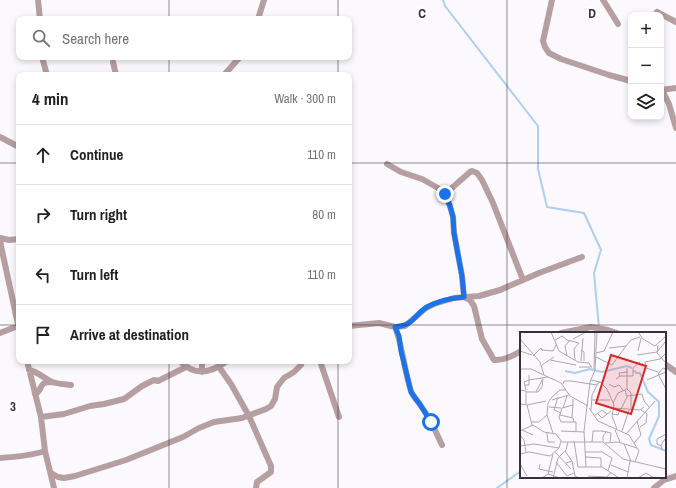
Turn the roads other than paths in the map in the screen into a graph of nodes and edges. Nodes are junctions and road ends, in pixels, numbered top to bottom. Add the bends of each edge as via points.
1 (38, 0) edge
2 (264, 0) edge
3 (552, 0) edge
4 (603, 0) edge
5 (40, 16) edge
6 (259, 16) edge
7 (664, 16) edge
8 (676, 22) edge
9 (618, 24) dead end
10 (43, 60) edge
11 (237, 60) edge
12 (113, 62) dead end
13 (47, 72) edge
14 (115, 72) edge
15 (227, 72) edge
16 (628, 80) edge
17 (676, 88) edge
18 (664, 90) edge
19 (664, 95) edge
20 (676, 128) edge
21 (0, 137) edge
22 (16, 145) edge
23 (387, 164) dead end
24 (445, 194) junction
25 (16, 239) edge
26 (582, 257) dead end
27 (522, 280) junction
28 (464, 297) junction
29 (16, 314) edge
30 (352, 326) edge
31 (395, 327) junction
32 (16, 329) edge
33 (566, 332) edge
34 (615, 332) edge
35 (0, 333) edge
36 (520, 352) edge
37 (28, 364) edge
38 (183, 364) edge
39 (202, 364) edge
40 (223, 364) edge
41 (301, 364) edge
42 (321, 364) edge
43 (666, 365) edge
44 (186, 367) junction
45 (219, 367) junction
46 (29, 370) junction
47 (202, 372) junction
48 (676, 372) edge
49 (52, 382) junction
50 (71, 385) dead end
51 (35, 394) junction
52 (249, 416) junction
53 (41, 417) junction
54 (339, 417) dead end
55 (442, 445) dead end
56 (45, 451) junction
57 (0, 458) edge
58 (51, 473) junction
59 (676, 476) edge
60 (54, 488) edge
61 (256, 488) edge
62 (654, 488) edge

1 - 5 street
2 - 6 street
3 - 16 street via 544,41 549,53
4 - 9 street
7 - 8 street
10 - 13 street
11 - 15 street
12 - 14 street
17 - 18 street
19 - 20 street
21 - 22 street
23 - 24 street via 422,179
24 - 27 street via 470,172 477,173 493,203
24 - 28 street via 453,217
25 - 29 street via 0,238
26 - 27 street
27 - 28 street via 500,290
28 - 31 street via 434,304 405,326
28 - 36 street via 474,306 482,339 494,360 507,359
30 - 31 street via 379,323
31 - 55 street via 411,392 431,422
32 - 35 street
33 - 34 street via 591,327
37 - 46 street
38 - 44 street
39 - 47 street
40 - 45 street
41 - 52 street via 277,387 276,399 271,406
42 - 54 street
43 - 48 street
44 - 47 street
44 - 53 street via 158,381 154,380 124,398 64,414
45 - 47 street
45 - 52 street
46 - 49 street
46 - 51 street
49 - 50 street
49 - 51 street via 42,385
51 - 53 street
52 - 58 street via 214,422 126,460 75,476 64,478
52 - 61 street via 271,466 271,472 257,482
53 - 56 street
56 - 57 street
56 - 58 street
58 - 60 street
59 - 62 street via 664,480

